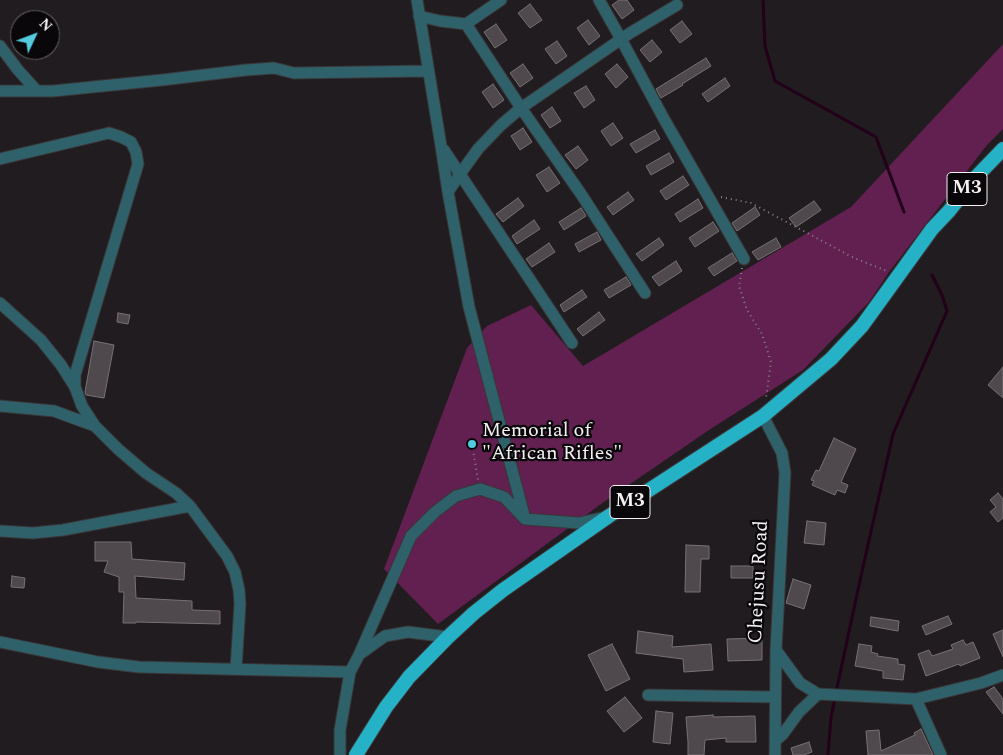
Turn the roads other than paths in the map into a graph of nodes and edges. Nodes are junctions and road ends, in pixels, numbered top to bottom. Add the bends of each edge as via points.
1 (417, 0) edge
2 (501, 0) edge
3 (599, 0) edge
4 (677, 5) dead end
5 (419, 16) junction
6 (466, 24) junction
7 (621, 39) junction
8 (0, 46) edge
9 (428, 71) junction
10 (0, 91) edge
11 (37, 91) junction
12 (521, 108) junction
13 (441, 146) junction
14 (1003, 149) edge
15 (0, 159) edge
16 (460, 174) junction
17 (448, 192) junction
18 (744, 258) road end
19 (645, 293) dead end
20 (0, 303) edge
21 (572, 343) dead end
22 (75, 387) junction
23 (0, 406) edge
24 (763, 416) junction
25 (95, 426) junction
26 (190, 506) junction
27 (609, 516) junction
28 (525, 519) junction
29 (0, 531) edge
30 (448, 637) junction
31 (0, 642) edge
32 (776, 650) junction
33 (359, 655) junction
34 (236, 669) junction
35 (350, 672) junction
36 (1003, 676) edge
37 (818, 694) junction
38 (648, 695) dead end
39 (775, 697) junction
40 (916, 698) junction
41 (775, 741) junction
42 (340, 755) edge
43 (356, 755) edge
44 (775, 755) edge
45 (941, 755) edge

1 - 5 street
2 - 6 street
3 - 7 street
4 - 7 street
5 - 6 street
5 - 9 street
6 - 12 street
7 - 12 street
7 - 18 street
8 - 11 street
9 - 11 street via 294,74 274,68
9 - 13 street
10 - 11 street
12 - 16 street via 478,149
12 - 19 street
13 - 16 street
13 - 17 street
14 - 24 highway, M3 via 932,229 848,342
15 - 22 street via 109,133 131,142 136,152 138,164 75,375
16 - 17 street
16 - 21 street
17 - 28 street via 469,307
20 - 22 street via 41,340
22 - 25 street
23 - 25 street via 54,411
24 - 27 highway, M3
24 - 32 street, Chejusu Road via 782,453 785,473
25 - 26 street via 146,473
26 - 29 street via 63,530 33,533
26 - 34 street via 235,572 240,604
27 - 28 street via 579,523
27 - 30 highway, M3 via 503,590
28 - 33 street via 504,497 480,490 456,496 435,512 410,536
30 - 33 street via 408,632 385,636
30 - 43 highway, M3 via 409,677
31 - 34 street via 139,667
32 - 37 street via 800,684
32 - 39 street, Chejusu Road
33 - 35 street
34 - 35 street
35 - 42 street via 340,730
36 - 40 street
37 - 40 street
37 - 41 street
38 - 39 street
39 - 41 street, Chejusu Road
40 - 45 street
41 - 44 street, Chejusu Road

